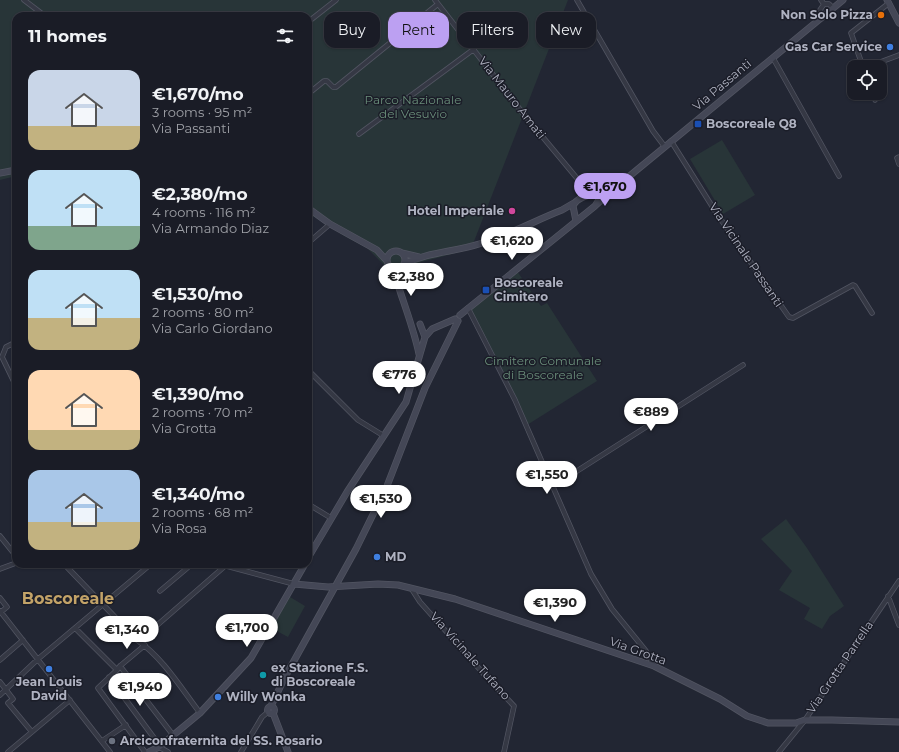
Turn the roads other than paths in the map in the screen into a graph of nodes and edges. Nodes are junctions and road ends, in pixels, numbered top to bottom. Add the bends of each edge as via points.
1 (24, 0) edge
2 (336, 0) edge
3 (577, 0) edge
4 (843, 0) edge
5 (888, 1) edge
6 (436, 2) edge
7 (823, 2) edge
8 (833, 8) junction
9 (40, 12) edge
10 (823, 17) junction
11 (312, 19) edge
12 (899, 23) edge
13 (474, 49) junction
14 (899, 55) edge
15 (773, 58) junction
16 (861, 60) edge
17 (886, 60) edge
18 (312, 91) edge
19 (359, 134) dead end
20 (671, 142) junction
21 (665, 147) junction
22 (899, 157) edge
23 (899, 164) edge
24 (12, 171) edge
25 (0, 173) edge
26 (839, 176) dead end
27 (615, 188) junction
28 (590, 194) junction
29 (599, 194) junction
30 (595, 206) junction
31 (574, 208) junction
32 (312, 211) edge
33 (589, 211) junction
34 (576, 221) junction
35 (330, 224) junction
36 (312, 240) edge
37 (377, 250) junction
38 (394, 251) junction
39 (402, 253) junction
40 (419, 257) junction
41 (387, 261) junction
42 (404, 266) junction
43 (391, 268) junction
44 (399, 281) junction
45 (468, 308) junction
46 (872, 313) dead end
47 (410, 316) junction
48 (458, 318) junction
49 (420, 324) junction
50 (432, 329) junction
51 (415, 333) junction
52 (425, 337) junction
53 (12, 344) edge
54 (419, 356) junction
55 (743, 365) dead end
56 (312, 374) edge
57 (12, 378) edge
58 (384, 436) junction
59 (552, 487) junction
60 (312, 506) edge
61 (331, 518) junction
62 (0, 536) edge
63 (12, 551) edge
64 (312, 551) edge
65 (12, 564) edge
66 (68, 568) edge
67 (146, 568) edge
68 (187, 568) edge
69 (223, 568) edge
70 (233, 568) edge
71 (303, 568) edge
72 (0, 569) edge
73 (899, 581) edge
74 (294, 584) junction
75 (336, 587) junction
76 (411, 588) junction
77 (160, 590) dead end
78 (888, 596) junction
79 (0, 598) edge
80 (103, 604) junction
81 (1, 612) edge
82 (899, 625) edge
83 (75, 628) junction
84 (23, 640) junction
85 (139, 641) junction
86 (145, 645) junction
87 (38, 659) junction
88 (0, 660) edge
89 (654, 666) junction
90 (118, 668) junction
91 (108, 677) junction
92 (0, 682) edge
93 (6, 690) junction
94 (0, 695) edge
95 (70, 700) junction
96 (270, 712) junction
97 (200, 713) junction
98 (805, 720) junction
99 (899, 722) edge
100 (126, 726) junction
101 (32, 732) junction
102 (173, 735) junction
103 (102, 741) junction
104 (159, 746) junction
105 (8, 752) edge
106 (110, 752) edge
107 (146, 752) edge
108 (149, 752) edge
109 (168, 752) edge
110 (241, 752) edge
111 (288, 752) edge
112 (504, 752) edge
113 (779, 752) edge

1 - 9 street
2 - 11 street
3 - 21 street via 653,132
4 - 8 street, Via Passanti
5 - 12 street
5 - 16 street via 851,33
6 - 13 street, Via Mauro Amati
6 - 18 street via 336,87 324,81
7 - 8 street
7 - 10 street via 820,10
8 - 10 street, Via Passanti
10 - 15 street, Via Passanti
13 - 19 street
13 - 28 street, Via Mauro Amati
14 - 17 street
15 - 20 street, Via Passanti
15 - 26 street
20 - 21 street, Via Passanti
20 - 46 street, Via Vicinale Passanti via 717,214 789,317 793,318 853,285
21 - 27 street, Via Passanti
22 - 23 street
24 - 25 street
27 - 29 street, Via Passanti
27 - 30 street, Via Passanti
28 - 29 street, Via Passanti
28 - 31 street, Via Passanti
29 - 30 street via 600,198
30 - 33 street, Via Passanti
31 - 33 street via 580,213
31 - 34 street
31 - 40 street, Via Passanti via 562,210 481,244
32 - 35 street
33 - 34 street, Via Passanti
34 - 45 street, Via Passanti
35 - 36 street
35 - 37 street
37 - 38 street
37 - 41 street
38 - 39 street
38 - 41 street
39 - 40 street
39 - 42 street via 405,258
40 - 42 street
41 - 43 street
42 - 43 street
42 - 44 street
43 - 44 street
44 - 47 street
45 - 48 street, Via Passanti
45 - 59 street via 515,400
47 - 49 street
47 - 51 street
48 - 50 street, Via Passanti
48 - 75 street via 425,388 387,486
49 - 50 street
49 - 52 street
50 - 52 street, Via Passanti
51 - 52 street
51 - 54 street
52 - 54 street
53 - 57 street via 6,348 2,357
54 - 58 street via 406,402
55 - 59 street
56 - 58 street via 358,420
58 - 61 street
59 - 89 street via 604,598 646,651
60 - 61 street
61 - 64 street
62 - 63 street
65 - 72 street
66 - 80 street
67 - 80 street
68 - 77 street
69 - 85 street
70 - 74 street
71 - 74 street
73 - 78 street, Via Grotta Parrella
74 - 75 street, Via Grotta
74 - 97 street via 251,658
75 - 76 street, Via Grotta via 378,584
75 - 96 street via 285,677 271,706 275,709
76 - 89 street, Via Grotta via 455,599
76 - 112 street, Via Vicinale Tufano via 420,602 514,706
78 - 82 street
78 - 98 street, Via Grotta Parrella
79 - 81 street via 7,607
80 - 83 street
80 - 85 street
81 - 84 street
83 - 87 street
83 - 90 street
84 - 87 street
84 - 88 street
85 - 86 street
86 - 90 street
86 - 97 street via 167,668
87 - 93 street
87 - 95 street
89 - 98 street, Via Grotta via 754,719 768,723 796,723
90 - 91 street
90 - 102 street
91 - 100 street via 98,688
91 - 104 street
92 - 93 street
93 - 94 street
93 - 101 street via 13,699 8,703
95 - 101 street
95 - 103 street
96 - 110 street via 262,717
96 - 111 street
97 - 102 street
98 - 99 street, Via Grotta
98 - 113 street, Via Grotta Parrella
100 - 103 street
100 - 107 street
101 - 105 street
102 - 104 street
103 - 106 street
104 - 108 street
104 - 109 street

